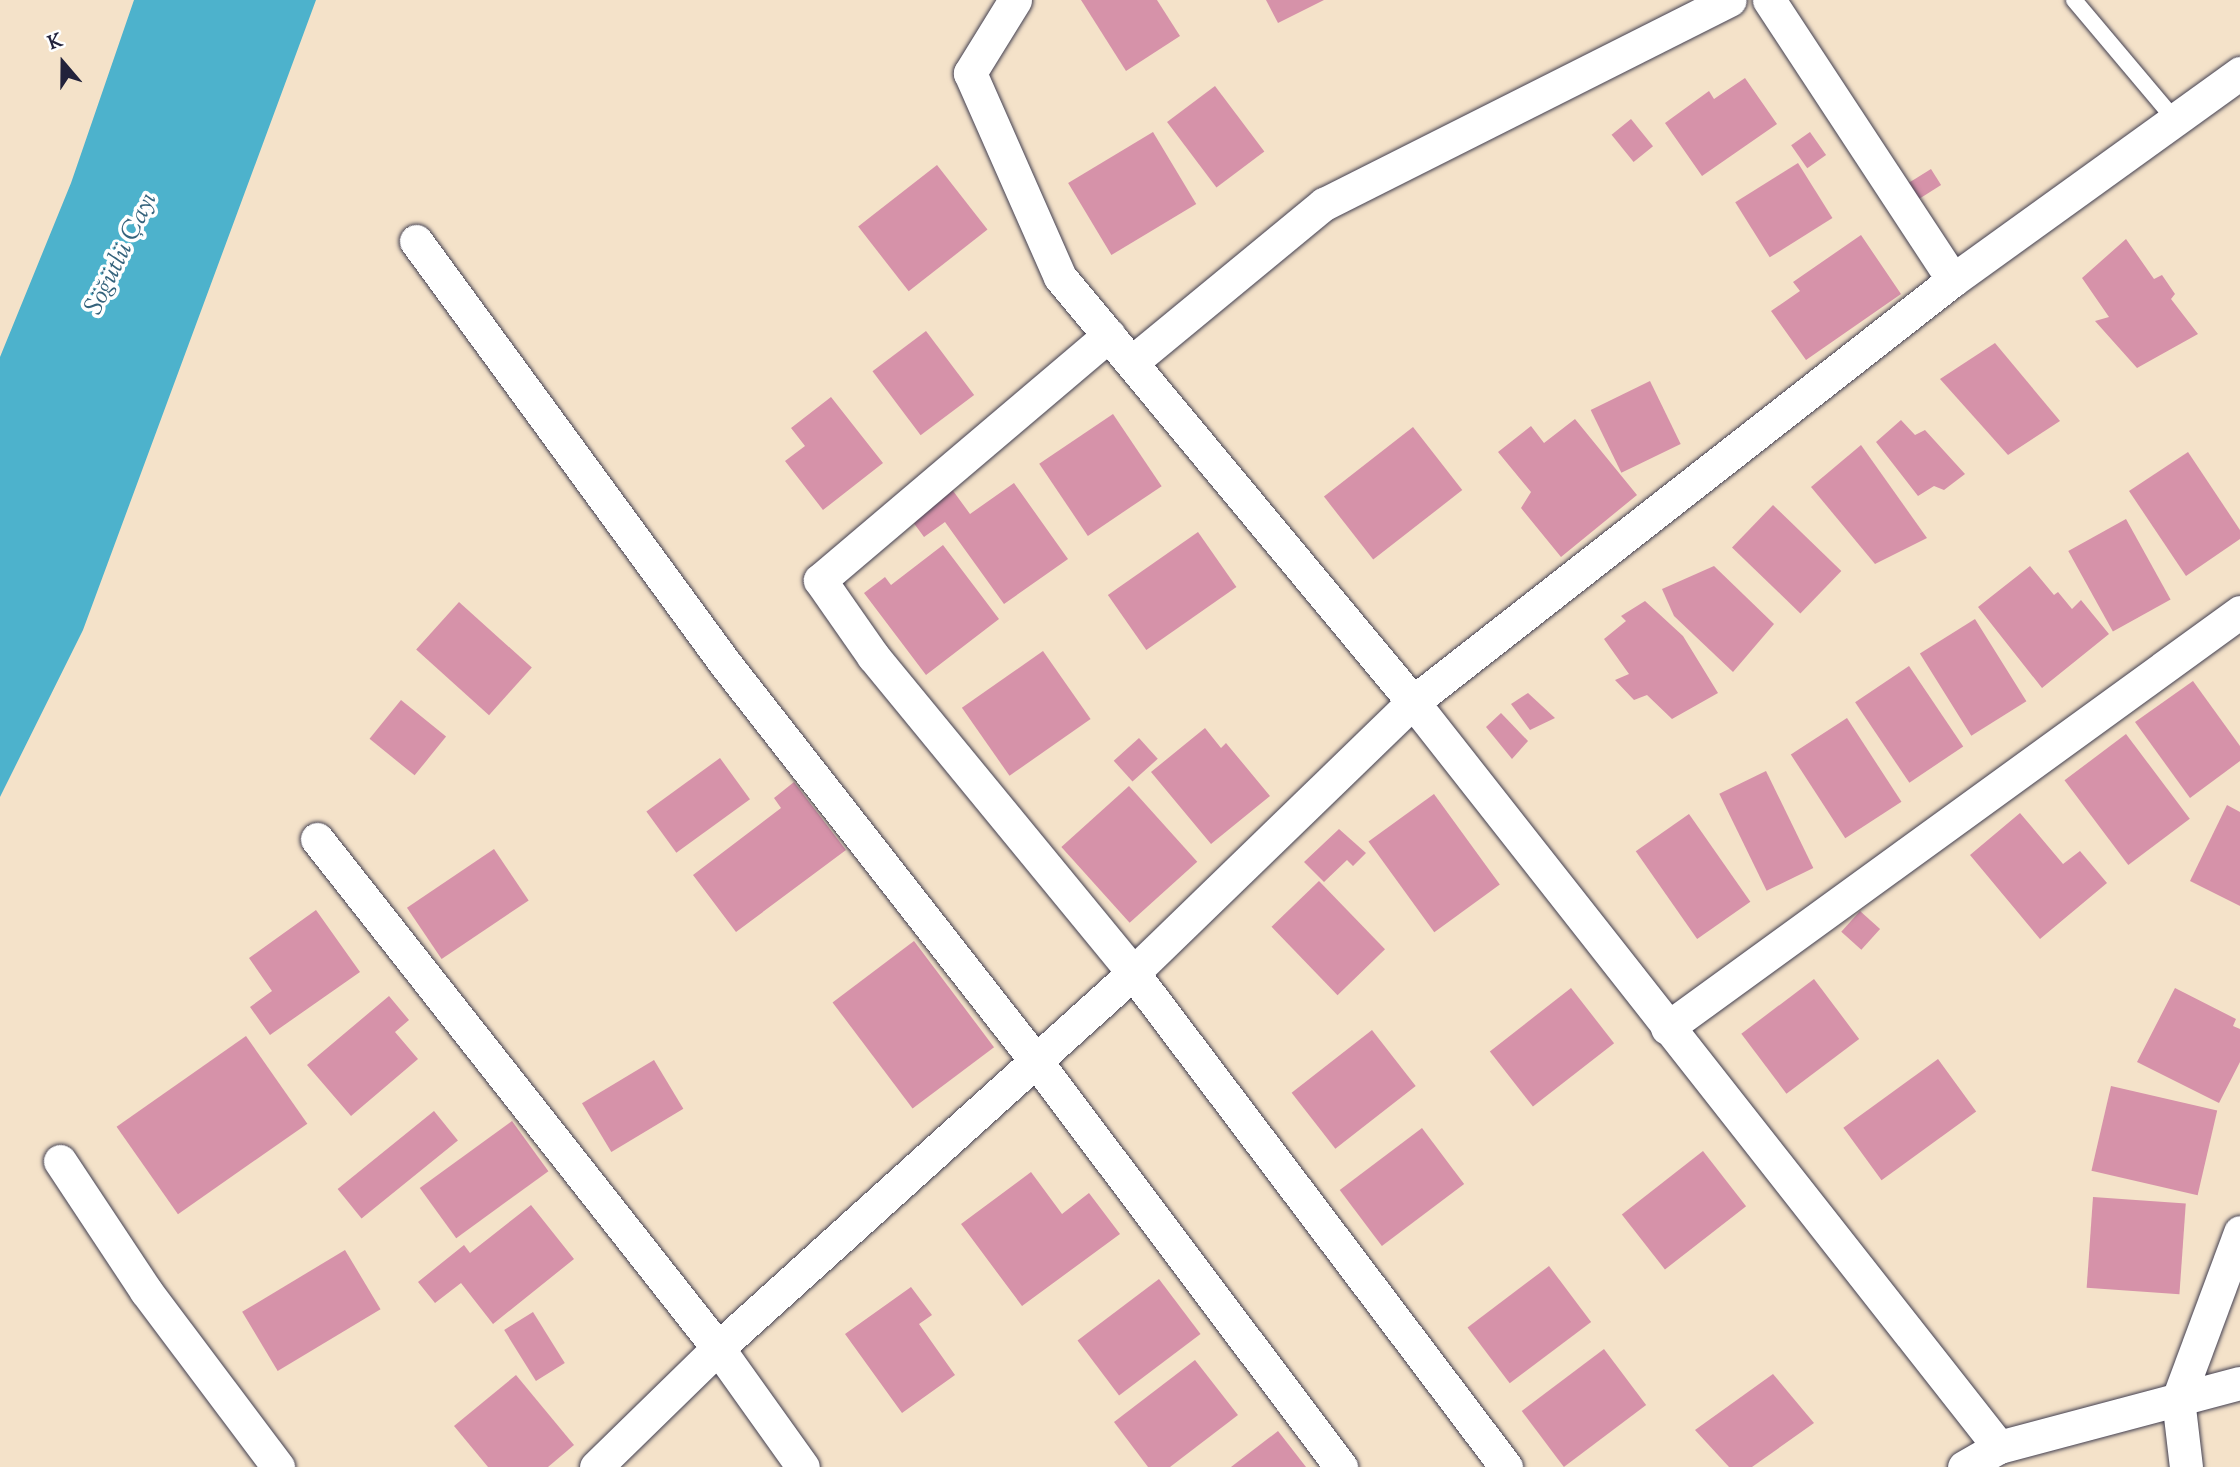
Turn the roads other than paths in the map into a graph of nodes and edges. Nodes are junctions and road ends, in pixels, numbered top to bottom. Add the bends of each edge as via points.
1 (1015, 0) edge
2 (1730, 0) edge
3 (1769, 0) edge
4 (2074, 0) edge
5 (2240, 73) edge
6 (2175, 120) junction
7 (416, 241) dead end
8 (1953, 280) junction
9 (1109, 335) junction
10 (1132, 362) junction
11 (2240, 612) edge
12 (1413, 702) junction
13 (317, 839) dead end
14 (1133, 973) junction
15 (1667, 1028) junction
16 (1036, 1061) junction
17 (60, 1161) dead end
18 (2240, 1232) edge
19 (718, 1348) junction
20 (2240, 1383) edge
21 (2178, 1399) junction
22 (1999, 1447) junction
23 (278, 1467) edge
24 (596, 1467) edge
25 (803, 1467) edge
26 (1341, 1467) edge
27 (1506, 1467) edge
28 (1964, 1467) edge
29 (2186, 1467) edge

1 - 9 street via 970,73 1060,277
2 - 10 street via 1324,204
3 - 8 street
4 - 6 lane
5 - 6 street
6 - 8 street
7 - 16 street via 724,662
8 - 12 street
9 - 10 street
9 - 14 street via 820,580 873,656
10 - 12 street
11 - 15 street
12 - 14 street
12 - 15 street
13 - 19 street
14 - 16 street
14 - 27 street
15 - 22 street
16 - 19 street
16 - 26 street
17 - 23 street via 146,1291
18 - 21 street
19 - 24 street
19 - 25 street
20 - 21 street
21 - 22 street
21 - 29 street
22 - 28 street

